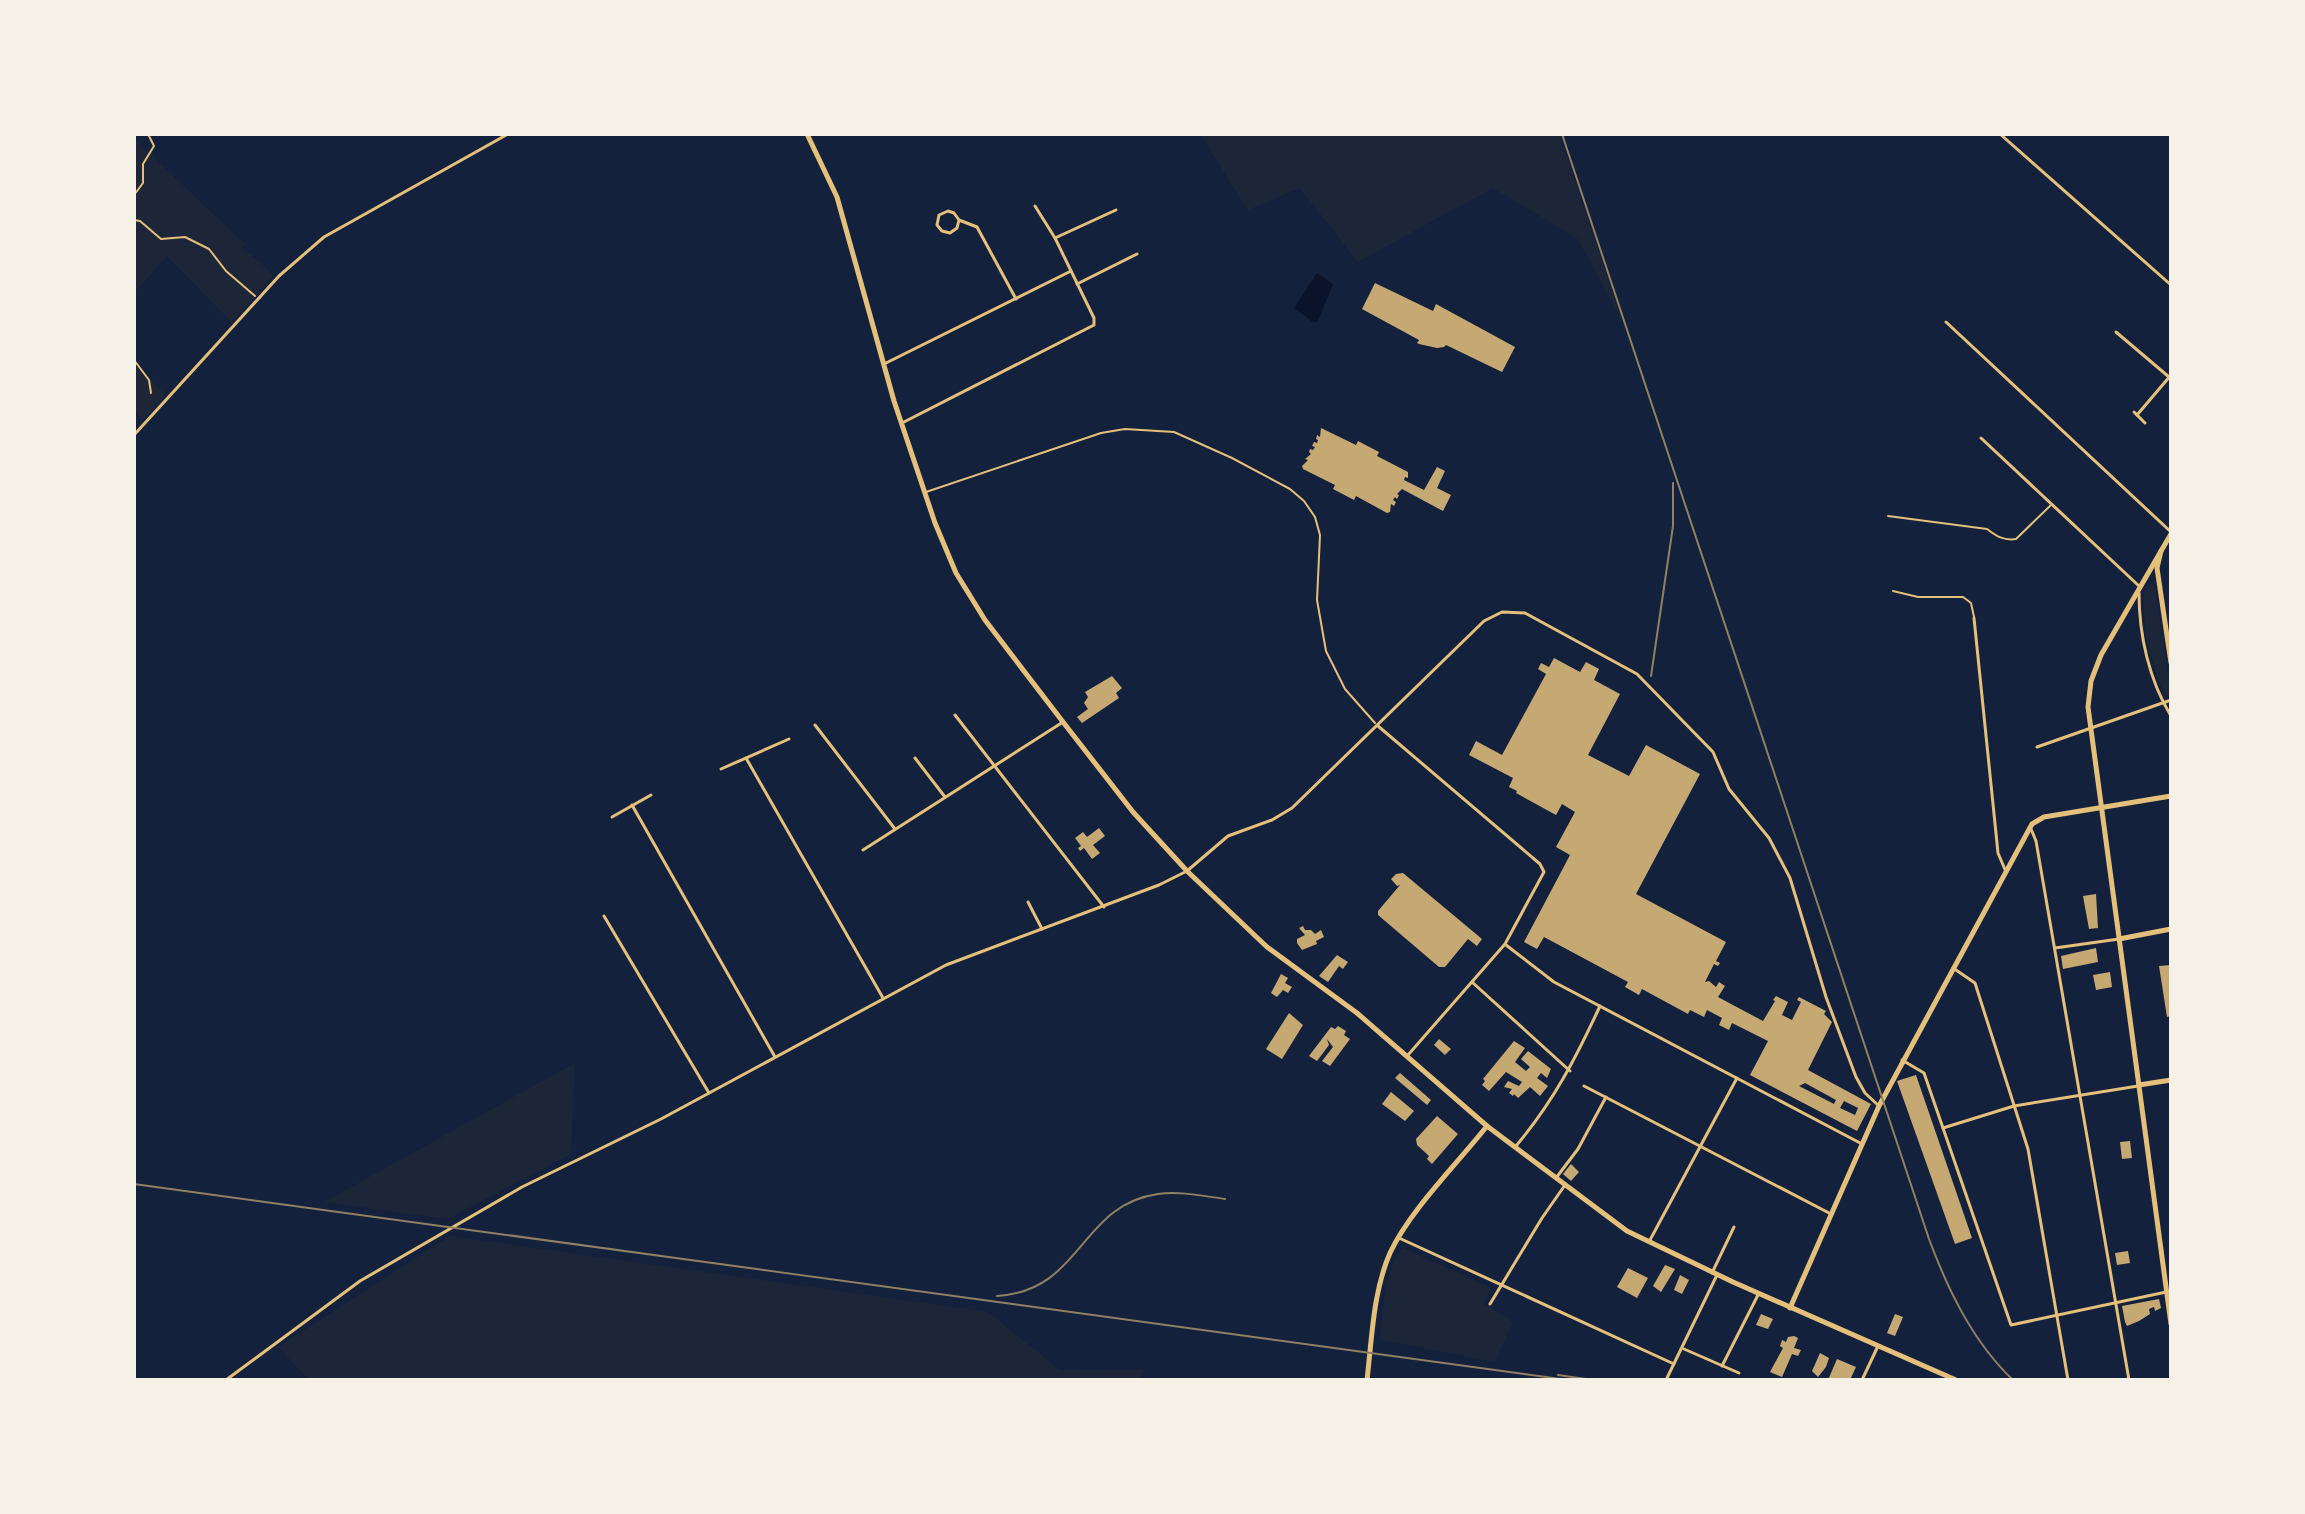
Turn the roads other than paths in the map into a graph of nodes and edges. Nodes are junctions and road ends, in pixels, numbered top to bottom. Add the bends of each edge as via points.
1 (508, 134) edge
2 (807, 134) edge
3 (2000, 134) edge
4 (1035, 206) dead end
5 (1116, 210) dead end
6 (959, 220) junction
7 (1055, 238) junction
8 (1137, 254) dead end
9 (1071, 271) junction
10 (1077, 284) junction
11 (2171, 285) edge
12 (1016, 299) junction
13 (1946, 322) dead end
14 (2116, 332) dead end
15 (883, 365) junction
16 (2170, 376) edge
17 (902, 423) junction
18 (2145, 423) dead end
19 (134, 435) edge
20 (1981, 438) dead end
21 (925, 493) junction
22 (2052, 504) junction
23 (1888, 516) dead end
24 (2171, 533) edge
25 (2161, 551) junction
26 (2158, 583) junction
27 (2141, 585) junction
28 (1893, 591) dead end
29 (1974, 618) joint
30 (2168, 623) edge
31 (2171, 663) edge
32 (2171, 700) edge
33 (2163, 704) junction
34 (955, 715) dead end
35 (2171, 716) edge
36 (1063, 722) junction
37 (815, 725) dead end
38 (1378, 726) junction
39 (2090, 729) junction
40 (789, 739) dead end
41 (2037, 747) dead end
42 (746, 758) junction
43 (915, 758) dead end
44 (994, 766) junction
45 (721, 769) dead end
46 (651, 795) dead end
47 (2171, 796) edge
48 (945, 797) junction
49 (632, 805) junction
50 (2101, 807) junction
51 (612, 817) dead end
52 (2030, 827) junction
53 (895, 829) junction
54 (863, 850) dead end
55 (1187, 871) junction
56 (2006, 872) junction
57 (1028, 902) dead end
58 (1104, 907) junction
59 (604, 916) dead end
60 (1042, 929) junction
61 (2171, 929) edge
62 (2119, 939) junction
63 (1505, 944) junction
64 (2055, 948) junction
65 (1953, 968) junction
66 (1472, 982) junction
67 (883, 998) junction
68 (1600, 1006) junction
69 (1408, 1055) junction
70 (775, 1057) junction
71 (1902, 1060) junction
72 (1570, 1071) junction
73 (1737, 1078) junction
74 (2171, 1080) edge
75 (2139, 1085) junction
76 (1584, 1086) dead end
77 (709, 1093) junction
78 (2080, 1095) junction
79 (1606, 1097) junction
80 (1879, 1106) junction
81 (2014, 1106) junction
82 (1487, 1126) junction
83 (1943, 1128) junction
84 (1862, 1144) junction
85 (1700, 1147) junction
86 (1515, 1148) junction
87 (1556, 1179) junction
88 (1565, 1185) junction
89 (1831, 1214) junction
90 (1734, 1227) dead end
91 (1399, 1238) junction
92 (1648, 1243) junction
93 (1715, 1274) junction
94 (1500, 1287) junction
95 (2169, 1291) edge
96 (1759, 1293) junction
97 (2116, 1302) junction
98 (1490, 1304) dead end
99 (1790, 1308) junction
100 (2056, 1315) junction
101 (2171, 1324) edge
102 (1878, 1346) junction
103 (1683, 1348) junction
104 (1674, 1364) junction
105 (1722, 1366) junction
106 (1739, 1373) dead end
107 (1667, 1378) edge
108 (226, 1380) edge
109 (1367, 1380) edge
110 (1862, 1380) edge
111 (1956, 1380) edge
112 (2068, 1380) edge
113 (2129, 1380) edge

1 - 19 street via 324,237 279,276
2 - 15 main road via 837,197
3 - 11 street
4 - 7 street
5 - 7 street
6 - 6 street via 948,211 937,222 940,230 950,233
6 - 12 street via 977,227
7 - 9 street
8 - 10 street
9 - 10 street
9 - 12 street
10 - 17 street via 1095,324
12 - 15 street
13 - 24 street
14 - 16 street
15 - 17 main road
16 - 18 street via 2135,414
17 - 21 main road
20 - 22 street
21 - 36 main road via 967,593
21 - 38 lane via 1125,429 1174,432 1232,458 1290,489 1312,512 1320,535 1317,600 1326,651 1345,689
22 - 23 lane via 2011,540 1987,529
22 - 27 street
24 - 25 main road
25 - 26 main road
25 - 27 main road
26 - 27 main road via 2152,579
26 - 30 main road
27 - 33 street via 2145,648
27 - 39 main road via 2094,670
28 - 29 lane via 1963,597 1971,603
29 - 56 street via 1998,853
30 - 31 main road
32 - 33 street
33 - 35 street
33 - 39 street
34 - 44 street
36 - 44 street
36 - 55 main road
37 - 53 street
38 - 55 street via 1292,808 1228,836
38 - 63 street via 1543,868
38 - 80 street via 1487,619 1502,612 1517,611 1637,674 1713,752 1729,789 1769,838 1790,878 1856,1077
39 - 41 street
39 - 50 main road
40 - 42 street
42 - 45 street
42 - 67 street
43 - 48 street
44 - 48 street
44 - 58 street
46 - 49 street
47 - 50 main road
48 - 53 street
49 - 51 street
49 - 70 street
50 - 52 main road via 2042,817
50 - 62 main road
52 - 56 main road
52 - 64 street
53 - 54 street
55 - 58 street
55 - 69 main road via 1267,947
56 - 65 main road
57 - 60 street
58 - 60 street
59 - 77 street
60 - 67 street via 946,965
61 - 62 main road
62 - 64 street
62 - 75 main road
63 - 66 street
63 - 68 street via 1546,977
64 - 78 street
65 - 71 main road
65 - 81 street via 1975,983
66 - 69 street
66 - 72 street
67 - 70 street
68 - 72 street
68 - 73 street
69 - 82 main road
70 - 77 street
71 - 80 main road
71 - 83 street via 1923,1071
72 - 86 street
73 - 84 street
73 - 85 street
74 - 75 main road
75 - 78 street
75 - 95 main road
76 - 79 street
77 - 108 street via 436,1234 335,1298
78 - 81 street
78 - 97 street
79 - 85 street
79 - 87 street
80 - 84 main road
81 - 83 street
81 - 100 street via 2028,1149
82 - 86 main road
82 - 91 main road
83 - 100 street via 2011,1325
84 - 89 main road
85 - 89 street
85 - 92 street
86 - 87 main road
87 - 88 main road
88 - 92 main road
88 - 94 street
89 - 99 main road
90 - 93 street
91 - 94 street
91 - 109 main road via 1378,1293
92 - 93 main road
93 - 96 main road
93 - 103 street
94 - 98 street
94 - 104 street
95 - 97 street
95 - 101 main road
96 - 99 main road
96 - 105 street
97 - 100 street
97 - 113 street
99 - 102 main road
100 - 112 street
102 - 110 street
102 - 111 main road
103 - 104 street
103 - 105 street
104 - 107 street
105 - 106 street

